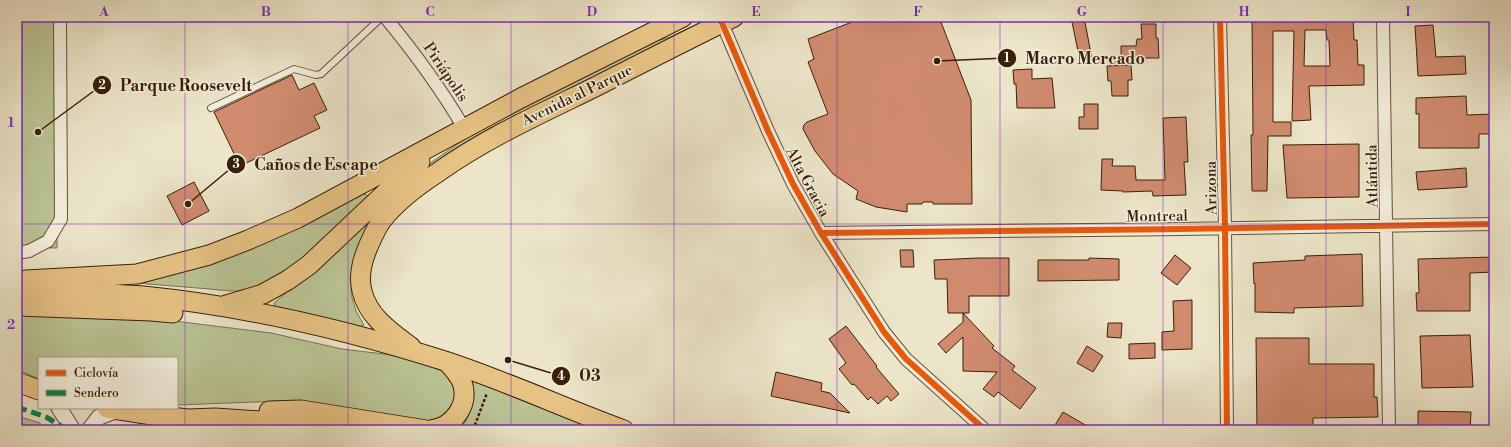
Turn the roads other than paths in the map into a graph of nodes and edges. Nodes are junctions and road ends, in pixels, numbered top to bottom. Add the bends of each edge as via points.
1 (60, 17) edge
2 (384, 17) edge
3 (683, 17) edge
4 (1220, 17) edge
5 (1383, 17) edge
6 (724, 18) edge
7 (211, 108) dead end
8 (464, 128) junction
9 (1494, 224) edge
10 (1385, 225) junction
11 (1225, 227) junction
12 (821, 233) junction
13 (17, 253) edge
14 (17, 284) edge
15 (17, 291) edge
16 (17, 306) edge
17 (221, 306) junction
18 (180, 314) junction
19 (385, 344) junction
20 (418, 353) junction
21 (447, 362) junction
22 (17, 382) edge
23 (38, 390) edge
24 (60, 409) edge
25 (113, 409) edge
26 (236, 425) edge
27 (73, 430) edge
28 (89, 430) edge
29 (340, 430) edge
30 (426, 430) edge
31 (431, 430) edge
32 (624, 430) edge
33 (985, 430) edge
34 (1227, 430) edge
35 (1389, 430) edge

1 - 13 street via 61,219 48,241 29,251
2 - 7 lane via 321,74 294,69
2 - 8 street, Piriápolis via 415,54
3 - 8 main road, Avenida al Parque
4 - 11 street, Arizona
5 - 10 street, Atlántida
6 - 12 street, Alta Gracia via 768,131 793,184
6 - 20 main road, Avenida al Parque via 475,148 425,181 382,221 364,257 360,275 362,291 375,317
8 - 14 main road via 298,218 209,255 137,274 26,280
8 - 17 main road via 396,183 309,265 263,294
9 - 10 street, Montreal
10 - 11 street, Montreal
10 - 35 street, Atlántida
11 - 12 street, Montreal
11 - 34 street, Arizona
12 - 33 street, Alta Gracia via 884,332 906,359
15 - 17 main road via 141,296
16 - 18 main road via 151,310
17 - 18 main road
17 - 19 main road
18 - 19 main road via 222,319 342,344
19 - 20 main road
20 - 21 main road
21 - 31 main road via 462,383 463,401 456,417 440,429
21 - 32 main road
22 - 23 main road
24 - 27 street
25 - 26 main road via 188,419 215,418
25 - 28 street via 99,417
26 - 29 main road via 290,422
26 - 30 main road via 272,410 302,410

